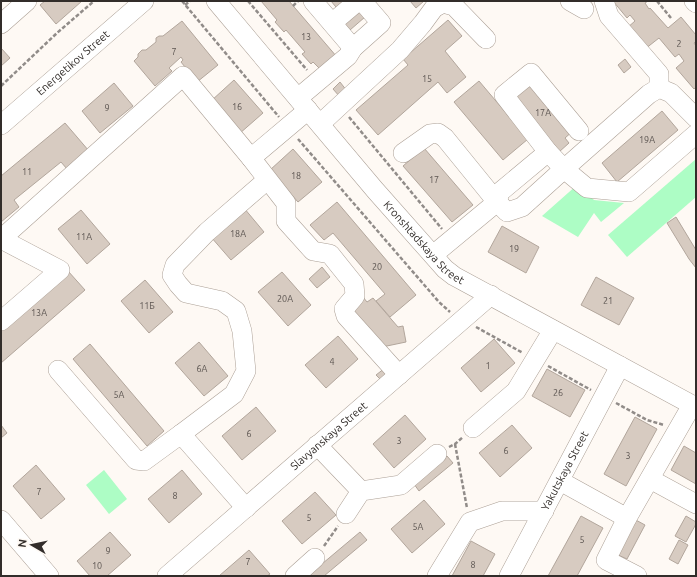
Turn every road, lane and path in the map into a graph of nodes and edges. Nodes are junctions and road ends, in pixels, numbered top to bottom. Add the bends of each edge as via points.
1 (27, 1) edge
2 (94, 1) edge
3 (144, 1) edge
4 (190, 1) edge
5 (216, 1) edge
6 (248, 1) edge
7 (299, 1) edge
8 (313, 1) edge
9 (358, 1) edge
10 (362, 1) edge
11 (604, 1) edge
12 (656, 1) edge
13 (694, 1) edge
14 (185, 4) dead end
15 (696, 4) edge
16 (293, 6) dead end
17 (671, 18) dead end
18 (332, 23) junction
19 (1, 24) edge
20 (486, 39) dead end
21 (353, 48) junction
22 (318, 82) junction
23 (1, 86) edge
24 (659, 88) junction
25 (339, 105) junction
26 (308, 111) junction
27 (695, 113) edge
28 (1, 125) edge
29 (579, 131) dead end
30 (696, 134) edge
31 (548, 152) junction
32 (404, 154) dead end
33 (251, 158) junction
34 (564, 169) junction
35 (268, 180) junction
36 (497, 202) junction
37 (1, 239) edge
38 (451, 240) junction
39 (433, 255) junction
40 (491, 295) junction
41 (1, 320) edge
42 (553, 330) junction
43 (620, 366) junction
44 (58, 370) dead end
45 (399, 375) junction
46 (611, 400) dead end
47 (694, 406) edge
48 (473, 428) joint
49 (678, 430) junction
50 (181, 434) junction
51 (455, 444) junction
52 (318, 446) junction
53 (437, 454) joint
54 (650, 479) junction
55 (560, 481) junction
56 (361, 491) junction
57 (696, 504) edge
58 (246, 508) junction
59 (544, 511) junction
60 (346, 514) joint
61 (627, 518) junction
62 (1, 520) edge
63 (470, 522) junction
64 (315, 558) joint
65 (171, 575) edge
66 (49, 576) edge
67 (295, 576) edge
68 (437, 576) edge
69 (509, 576) edge
70 (637, 576) edge

1 - 19 street
2 - 23 path
3 - 28 street, Energetikov Street
4 - 14 path
5 - 26 street, Kronshtadskaya Street
6 - 22 path
7 - 16 path
8 - 18 street
9 - 18 street
10 - 21 street via 381,22
11 - 24 street via 609,16 659,74
12 - 17 path
13 - 15 street
18 - 21 street
20 - 25 street via 454,6 443,3 434,8 400,50
21 - 22 street via 348,56
22 - 26 street
24 - 27 street via 671,93
24 - 34 street via 648,94
25 - 26 street
25 - 38 path
26 - 33 street
26 - 39 street, Kronshtadskaya Street
29 - 31 street via 531,72 504,95
30 - 34 street via 629,192 586,188
31 - 34 street
31 - 36 street via 500,192
32 - 36 street via 430,134 438,133 445,138
33 - 35 street
33 - 37 street via 182,76
34 - 36 street via 522,206 507,212
35 - 45 street via 286,203 286,221 313,251 330,254 354,284 354,296 344,309 346,316
35 - 50 street via 206,232 175,265 172,275 186,293 222,301 236,311 242,331 246,371 234,394
36 - 38 street
37 - 41 street via 60,270
38 - 39 street
39 - 40 street, Kronshtadskaya Street via 454,276
40 - 42 street, Kronshtadskaya Street
40 - 45 street, Slavyanskaya Street
42 - 43 street, Kronshtadskaya Street
42 - 48 street via 516,391
43 - 47 street, Kronshtadskaya Street
43 - 55 street, Yakutskaya Street
44 - 50 street via 136,460 144,461
45 - 52 street, Slavyanskaya Street
46 - 49 path via 647,420
47 - 49 street
48 - 51 path
49 - 54 street
50 - 58 street
51 - 53 path
51 - 63 path
52 - 56 street
52 - 58 street, Slavyanskaya Street
53 - 56 street via 401,485
54 - 57 street
54 - 61 street
55 - 59 street, Yakutskaya Street
55 - 61 street
56 - 60 street
58 - 65 street, Slavyanskaya Street
59 - 63 street via 502,511
59 - 69 street, Yakutskaya Street
60 - 64 path
61 - 70 street via 606,560
62 - 66 street
63 - 68 street
64 - 67 street

